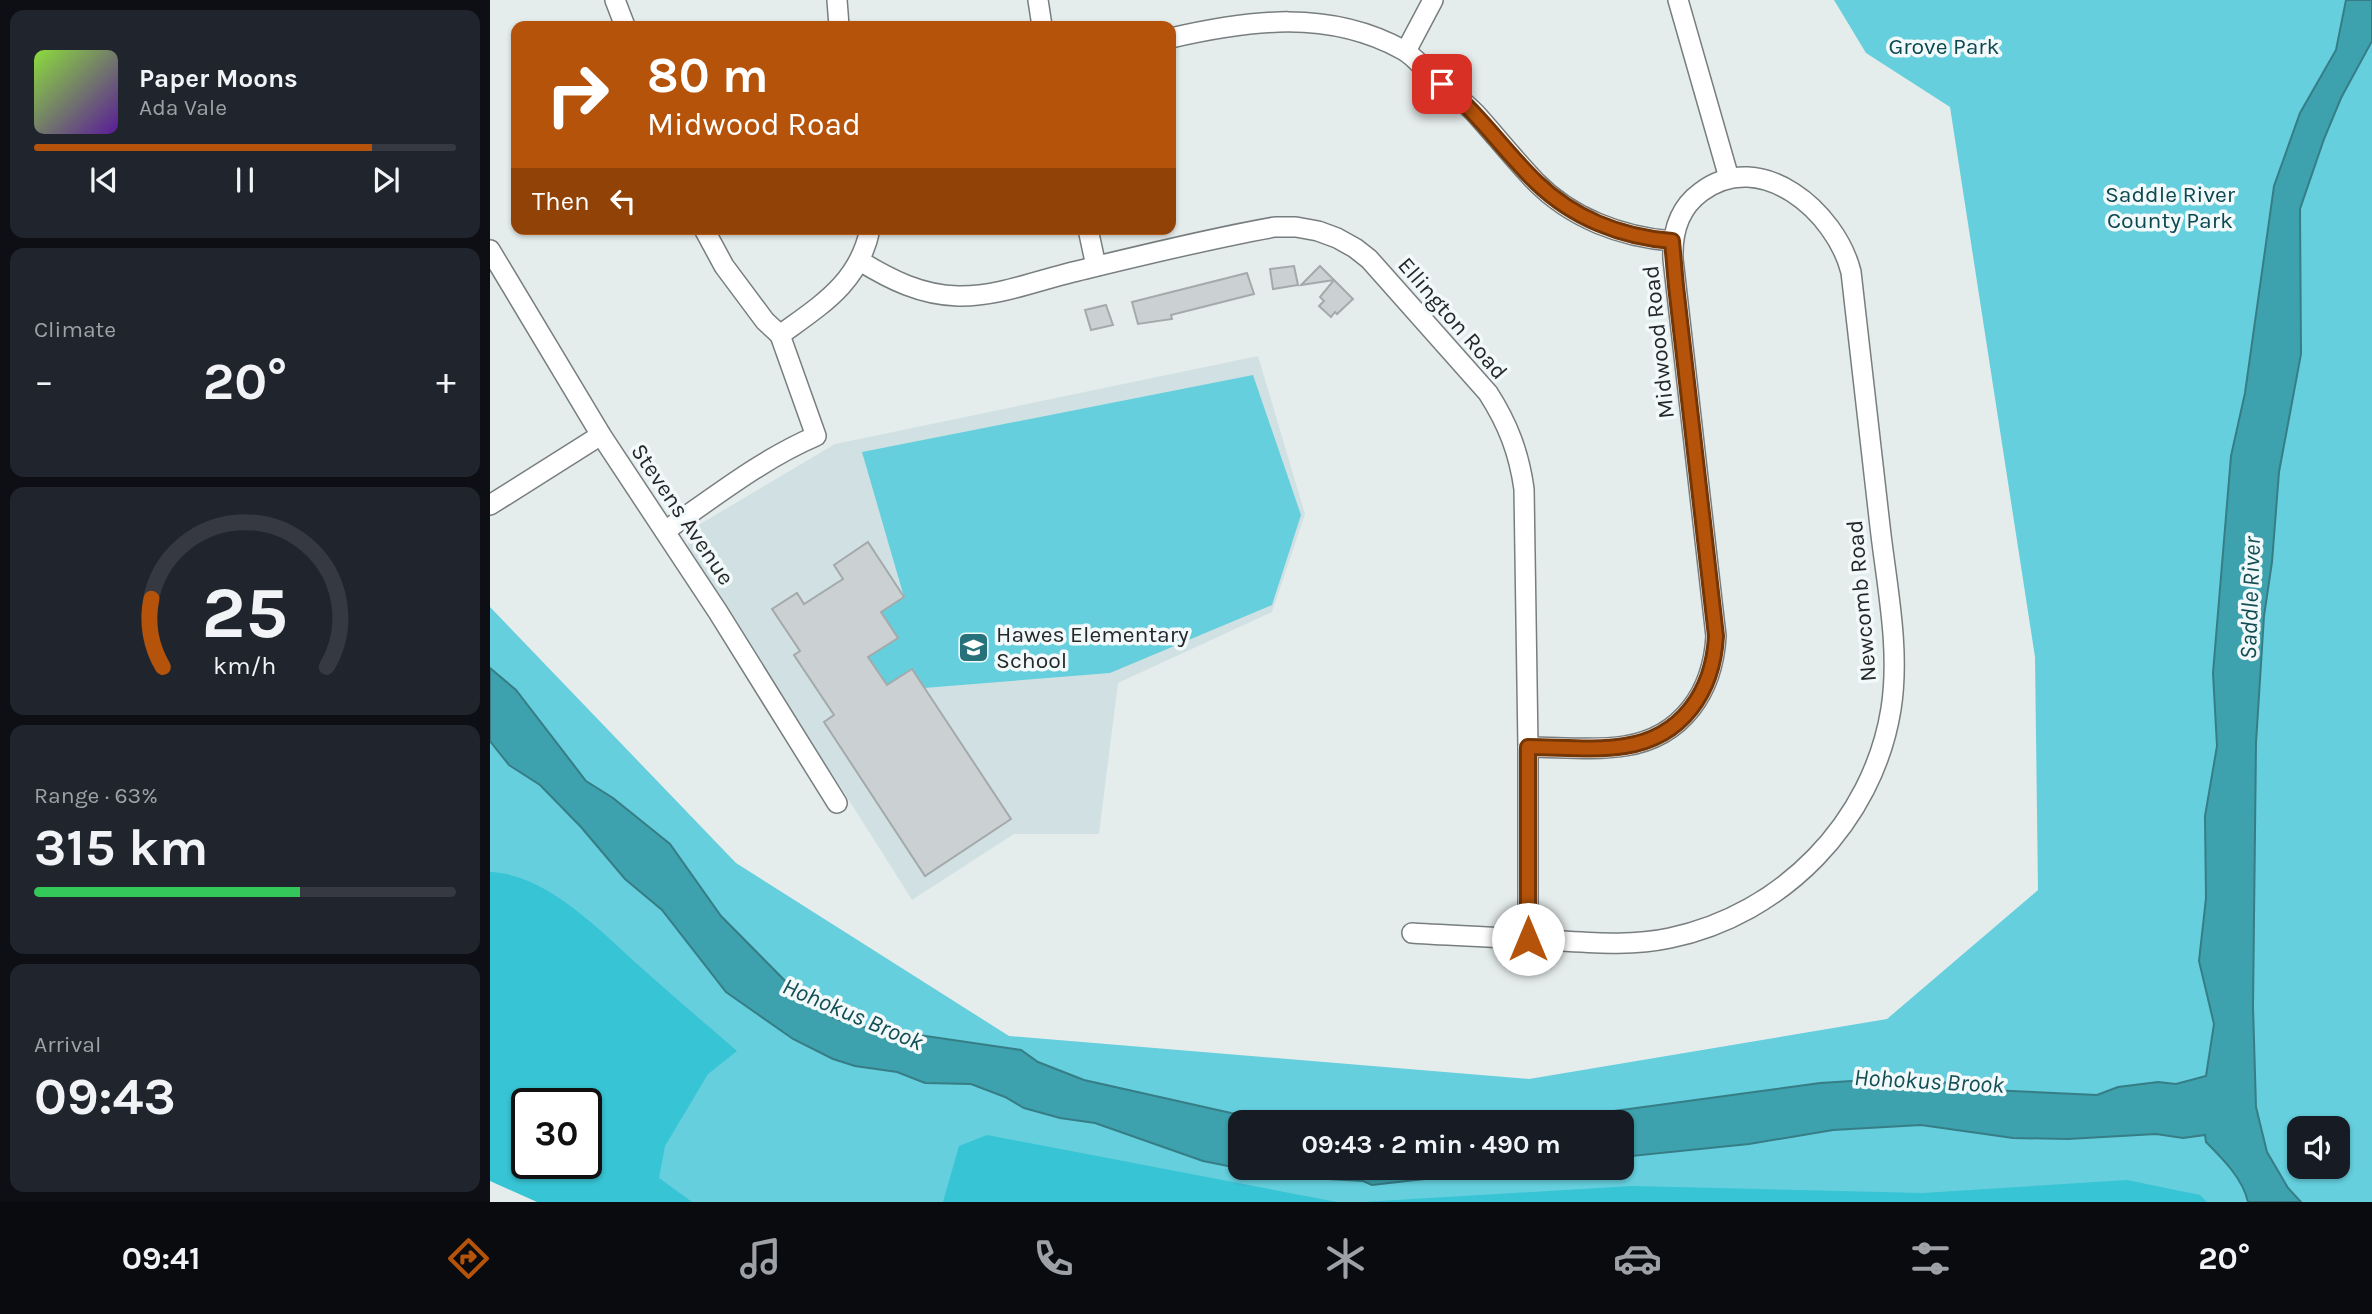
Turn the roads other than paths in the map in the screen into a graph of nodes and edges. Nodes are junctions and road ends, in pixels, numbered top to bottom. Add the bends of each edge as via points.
1 (615, 0) edge
2 (837, 0) edge
3 (1038, 0) edge
4 (1433, 0) edge
5 (1678, 0) edge
6 (623, 21) edge
7 (839, 21) edge
8 (1041, 21) edge
9 (1176, 37) edge
10 (1406, 51) junction
11 (1730, 178) junction
12 (707, 235) edge
13 (868, 235) edge
14 (1089, 235) edge
15 (1672, 241) junction
16 (490, 250) edge
17 (860, 261) junction
18 (1096, 267) junction
19 (780, 335) junction
20 (601, 435) junction
21 (490, 505) edge
22 (665, 531) junction
23 (1528, 747) junction
24 (837, 803) dead end
25 (1412, 933) dead end
26 (1528, 939) junction

1 - 6 street
2 - 7 street
3 - 8 street
4 - 10 street
5 - 11 street
9 - 10 street, Midwood Road via 1293,20 1352,30
10 - 15 street, Midwood Road via 1455,94 1558,200 1604,226
11 - 15 street, Newcomb Road via 1695,196 1677,223
11 - 26 street, Newcomb Road via 1759,178 1800,197 1830,227 1849,266 1891,620 1894,680 1884,738 1845,822 1804,870 1757,905 1699,931 1651,941 1616,944
12 - 19 street via 724,266
13 - 17 street
14 - 18 street
15 - 23 street, Midwood Road via 1716,636 1710,677 1679,722 1644,741 1610,747
16 - 20 street, Stevens Avenue
17 - 18 street, Ellington Road via 910,288 959,296
17 - 19 street via 831,298
18 - 23 street, Ellington Road via 1296,227 1318,230 1369,259 1488,393 1513,438 1524,489
19 - 22 street via 816,436 760,467
20 - 21 street
20 - 22 street, Stevens Avenue
22 - 24 street, Stevens Avenue
23 - 26 street, Ellington Road
25 - 26 street, Newcomb Road

